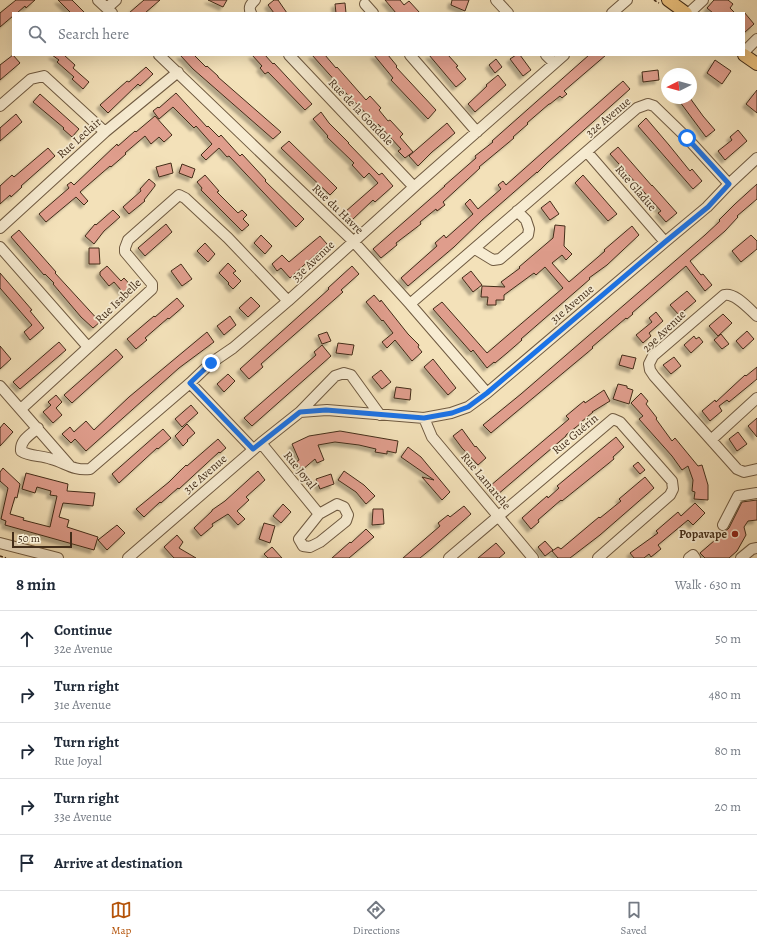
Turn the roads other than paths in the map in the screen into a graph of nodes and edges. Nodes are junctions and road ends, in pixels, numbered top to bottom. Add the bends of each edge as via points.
1 (98, 0) edge
2 (116, 0) edge
3 (255, 0) edge
4 (496, 0) edge
5 (627, 0) edge
6 (668, 0) edge
7 (703, 0) edge
8 (365, 4) dead end
9 (109, 11) edge
10 (250, 12) edge
11 (372, 12) edge
12 (507, 12) edge
13 (613, 12) edge
14 (686, 12) edge
15 (689, 12) edge
16 (757, 39) edge
17 (745, 52) edge
18 (745, 54) edge
19 (160, 56) edge
20 (290, 56) edge
21 (411, 56) edge
22 (547, 56) edge
23 (563, 56) edge
24 (554, 64) junction
25 (757, 64) edge
26 (178, 72) junction
27 (0, 106) edge
28 (105, 132) junction
29 (478, 132) junction
30 (587, 152) junction
31 (757, 158) edge
32 (729, 184) junction
33 (414, 186) junction
34 (517, 211) junction
35 (0, 228) edge
36 (353, 241) junction
37 (665, 242) junction
38 (0, 247) edge
39 (475, 249) junction
40 (288, 301) junction
41 (410, 304) junction
42 (757, 316) edge
43 (88, 347) junction
44 (190, 383) junction
45 (0, 386) edge
46 (487, 393) junction
47 (757, 398) edge
48 (21, 409) junction
49 (300, 412) junction
50 (380, 415) junction
51 (424, 418) junction
52 (38, 428) junction
53 (711, 440) junction
54 (257, 446) junction
55 (71, 467) junction
56 (757, 469) edge
57 (757, 493) edge
58 (319, 514) junction
59 (498, 516) junction
60 (723, 525) dead end
61 (0, 543) edge
62 (757, 548) edge
63 (610, 554) edge
64 (58, 558) edge
65 (128, 558) edge
66 (449, 558) edge
67 (533, 558) edge
68 (598, 558) edge
69 (689, 558) edge
70 (695, 558) edge
71 (741, 558) edge

1 - 9 street
2 - 9 street
3 - 10 street via 250,5
4 - 12 street
5 - 13 street
6 - 14 main road
7 - 15 street
8 - 11 street
16 - 17 street
18 - 25 main road
19 - 26 street, Rue du Havre
20 - 33 street, Rue de la Gondole
21 - 29 street
22 - 24 street
23 - 24 street, 33e Avenue
24 - 29 street, 33e Avenue
26 - 28 street, Rue Leclair
26 - 36 street, Rue du Havre
27 - 28 street via 31,79 44,76
28 - 35 street, Rue Leclair
29 - 33 street, 33e Avenue
30 - 32 street, 32e Avenue via 637,108 648,104 654,106 687,138
30 - 34 street, 32e Avenue
30 - 37 street, Rue Gladue
31 - 32 street, 31e Avenue
32 - 37 street, 31e Avenue via 708,207
33 - 36 street, 33e Avenue
34 - 39 street, 32e Avenue
34 - 39 street via 526,220 530,229 528,235 500,259 493,260
36 - 40 street, 33e Avenue
36 - 41 street, Rue du Havre
37 - 46 street, 31e Avenue
38 - 43 street
39 - 41 street, 32e Avenue
40 - 43 street, Rue Isabelle via 228,238 179,195 128,240 125,248 125,252 152,284 152,290
40 - 44 street, 33e Avenue
41 - 46 street, Rue du Havre
42 - 53 street, 29e Avenue via 735,298 724,295 649,361 652,373
43 - 48 street, Rue Isabelle
44 - 54 street, Rue Joyal
44 - 55 street, 33e Avenue via 90,469 80,470
45 - 48 street
46 - 51 street, 31e Avenue via 468,407
47 - 53 street
48 - 52 street
49 - 50 street, 31e Avenue via 326,410
49 - 50 street, 31e Avenue via 335,376 344,373 351,375
49 - 54 street, 31e Avenue
50 - 51 street, 31e Avenue
51 - 59 street, Rue Lamarche via 432,437
52 - 55 street
52 - 55 street, 33e Avenue via 24,439 20,445 21,451 50,458
53 - 56 street via 739,471
54 - 58 street, Rue Joyal
54 - 65 street, 31e Avenue
57 - 60 street via 738,496
58 - 58 street via 299,539 303,546 310,547 320,542 346,521 348,515 344,507 337,504
59 - 63 street, Rue Guérin via 613,419 620,422 672,481 673,489 670,496
59 - 66 street, Rue Guérin
59 - 67 street, Rue Lamarche
61 - 64 street
62 - 71 street
63 - 68 street
69 - 70 street via 693,555

